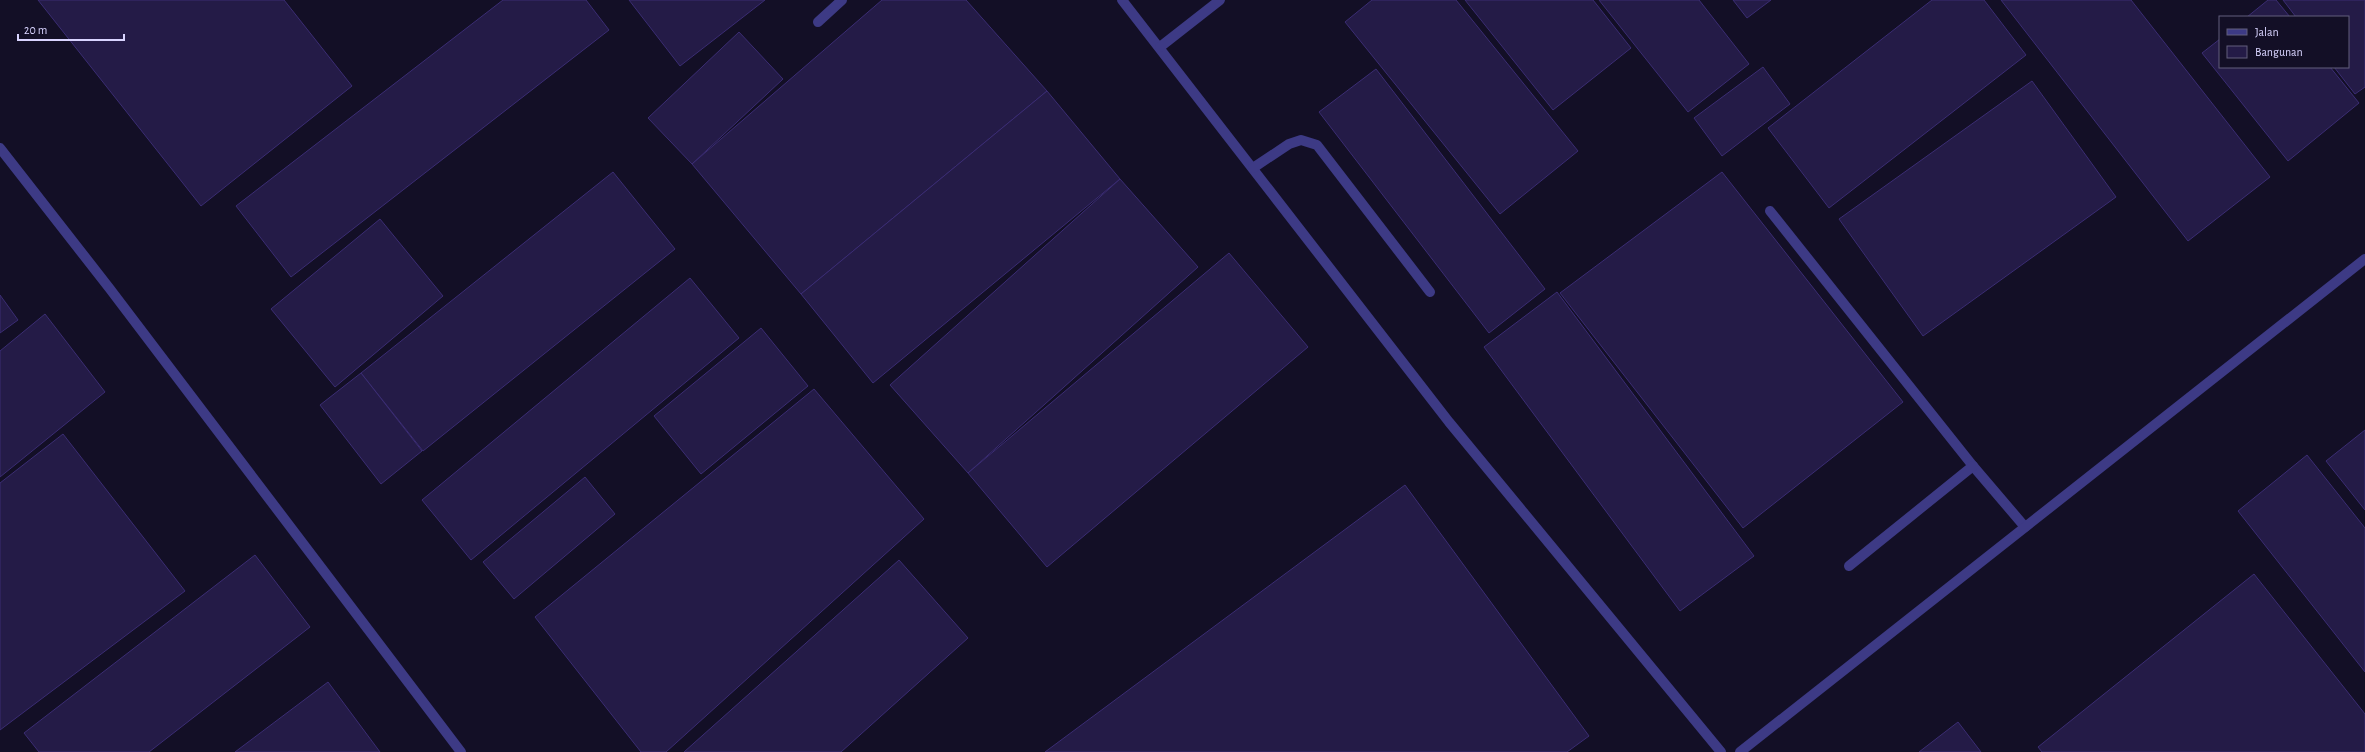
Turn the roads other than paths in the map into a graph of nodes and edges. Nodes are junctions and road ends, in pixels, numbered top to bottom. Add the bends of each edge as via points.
1 (842, 0) edge
2 (1122, 0) edge
3 (1220, 0) edge
4 (818, 22) dead end
5 (1160, 47) junction
6 (0, 148) edge
7 (1253, 168) junction
8 (1770, 211) dead end
9 (2365, 259) edge
10 (1430, 292) dead end
11 (1973, 466) junction
12 (2025, 527) junction
13 (1848, 566) dead end
14 (461, 752) edge
15 (1722, 752) edge
16 (1740, 752) edge

1 - 4 lane
2 - 5 lane
3 - 5 lane
5 - 7 lane
6 - 14 lane
7 - 10 lane via 1289,144 1301,140 1317,145
7 - 15 lane via 1449,422
8 - 11 lane
9 - 12 lane
11 - 12 lane
11 - 13 lane
12 - 16 lane

